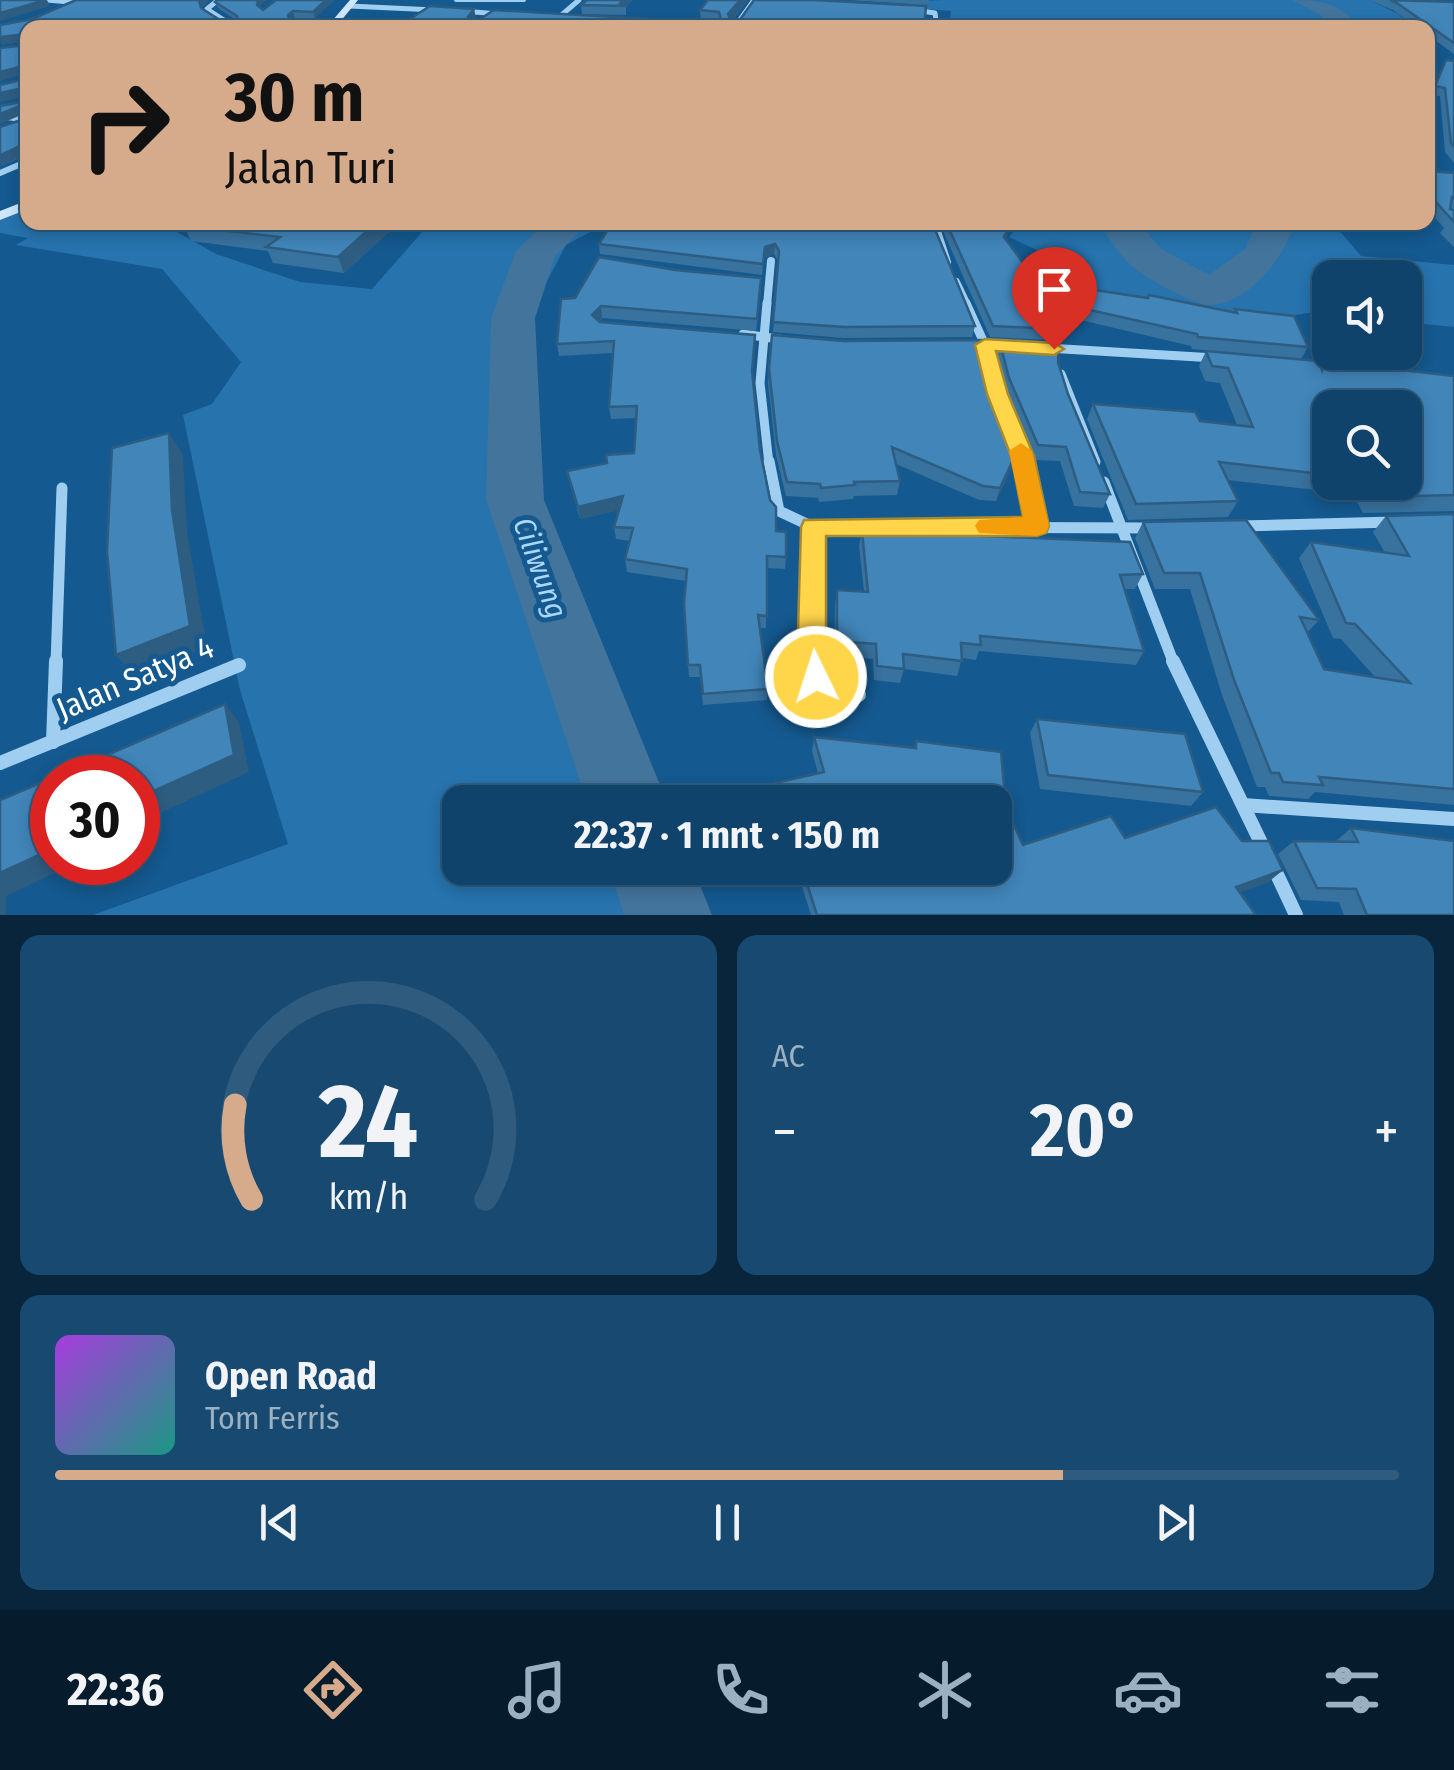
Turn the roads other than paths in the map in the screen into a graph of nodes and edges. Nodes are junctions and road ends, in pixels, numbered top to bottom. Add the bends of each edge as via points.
1 (47, 0) edge
2 (218, 0) edge
3 (385, 0) edge
4 (456, 0) edge
5 (524, 0) edge
6 (579, 0) edge
7 (753, 0) edge
8 (58, 1) edge
9 (74, 2) junction
10 (94, 2) edge
11 (770, 2) edge
12 (351, 3) edge
13 (377, 6) junction
14 (898, 9) edge
15 (444, 10) edge
16 (54, 11) edge
17 (461, 11) edge
18 (496, 14) junction
19 (511, 14) edge
20 (542, 17) edge
21 (558, 18) junction
22 (574, 19) edge
23 (224, 20) edge
24 (486, 20) edge
25 (936, 20) edge
26 (15, 106) edge
27 (0, 113) edge
28 (20, 123) edge
29 (14, 126) edge
30 (937, 230) edge
31 (771, 260) edge
32 (750, 281) edge
33 (768, 283) junction
34 (734, 334) edge
35 (763, 336) junction
36 (800, 342) edge
37 (966, 345) edge
38 (985, 345) junction
39 (1020, 347) edge
40 (1037, 348) edge
41 (1233, 360) edge
42 (1061, 374) edge
43 (62, 488) dead end
44 (1415, 522) edge
45 (1037, 526) junction
46 (1220, 526) edge
47 (813, 527) junction
48 (1162, 528) edge
49 (1123, 529) junction
50 (239, 664) dead end
51 (859, 694) dead end
52 (53, 742) junction
53 (0, 763) edge
54 (1243, 806) junction
55 (1454, 819) edge
56 (1296, 915) edge

1 - 8 street
2 - 23 street via 207,9
3 - 13 lane
4 - 5 lane
6 - 21 street
7 - 11 street
8 - 9 street
9 - 10 street
9 - 16 street
12 - 13 street
13 - 15 street
14 - 25 street via 931,12
17 - 18 street
18 - 19 street
18 - 24 street
20 - 21 street
21 - 22 street
26 - 27 street
28 - 29 street
30 - 38 street
31 - 33 street
32 - 33 street
33 - 35 street
34 - 35 street
35 - 36 street
35 - 47 street via 760,383 775,506
37 - 38 street
38 - 39 street
38 - 45 street via 1023,456
40 - 41 street
42 - 49 street
43 - 52 street, Jalan Satya 4
44 - 46 street
45 - 47 street
45 - 49 street
47 - 51 street via 812,664 823,685
48 - 49 street
49 - 54 street via 1177,672
50 - 52 street, Jalan Satya 4
52 - 53 street, Jalan Satya 4
54 - 55 street
54 - 56 street

